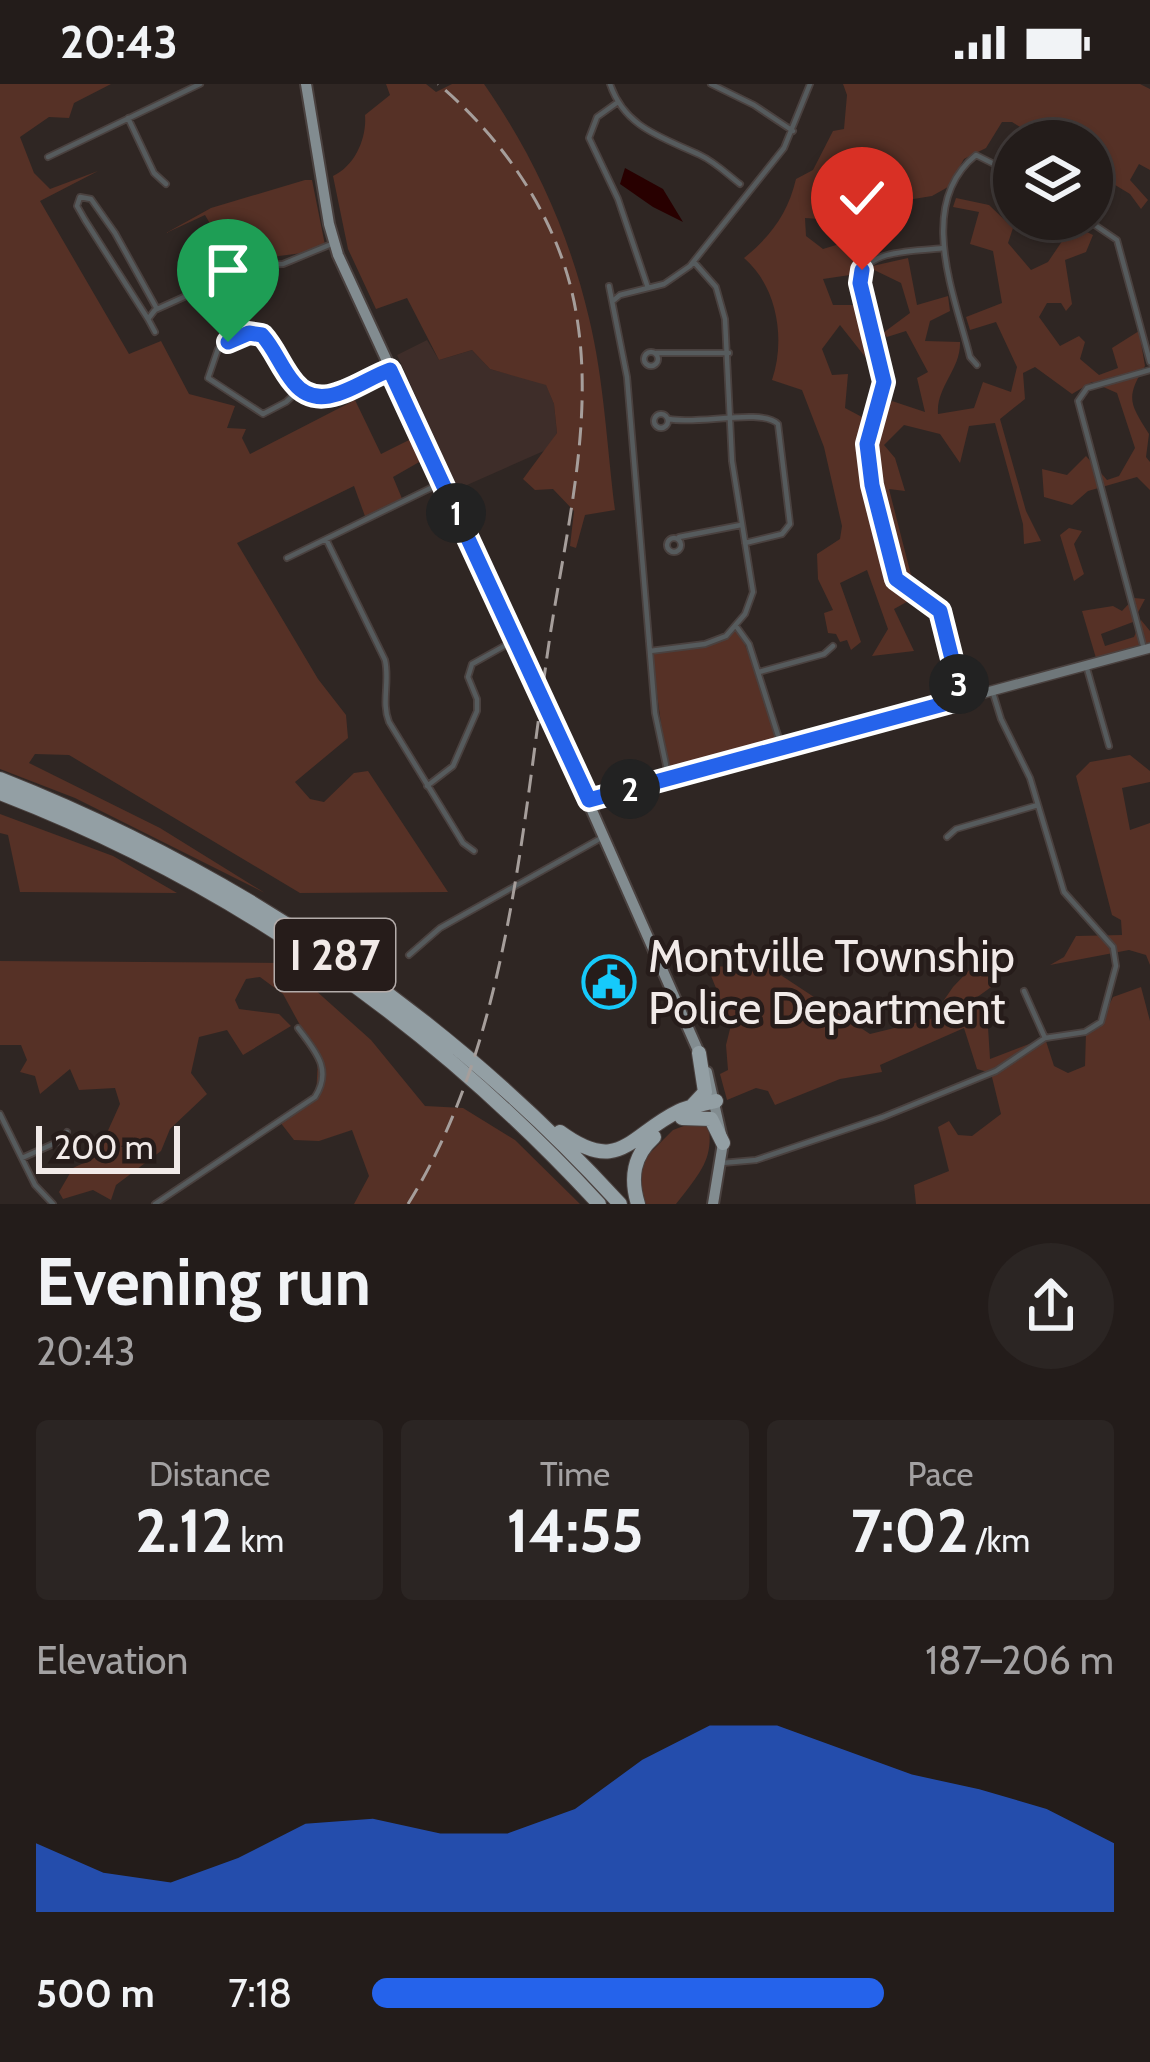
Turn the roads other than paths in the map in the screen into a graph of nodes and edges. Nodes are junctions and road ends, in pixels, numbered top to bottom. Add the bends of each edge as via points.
1 (200, 84) edge
2 (306, 84) edge
3 (610, 84) edge
4 (711, 84) edge
5 (810, 84) edge
6 (618, 102) junction
7 (128, 118) junction
8 (793, 131) junction
9 (48, 157) dead end
10 (993, 164) edge
11 (166, 184) dead end
12 (740, 184) dead end
13 (1113, 237) edge
14 (334, 244) junction
15 (943, 248) junction
16 (694, 262) junction
17 (609, 286) dead end
18 (648, 288) junction
19 (614, 300) junction
20 (157, 309) junction
21 (148, 319) junction
22 (155, 332) dead end
23 (656, 353) dead end
24 (729, 353) junction
25 (977, 365) dead end
26 (1150, 366) edge
27 (390, 370) junction
28 (300, 389) junction
29 (669, 419) dead end
30 (730, 420) junction
31 (442, 482) junction
32 (741, 525) junction
33 (679, 538) dead end
34 (326, 539) junction
35 (745, 543) junction
36 (287, 558) dead end
37 (736, 626) junction
38 (514, 640) junction
39 (832, 646) dead end
40 (1147, 648) edge
41 (650, 651) junction
42 (1086, 665) junction
43 (759, 672) junction
44 (993, 690) junction
45 (962, 699) junction
46 (1109, 746) dead end
47 (782, 748) junction
48 (0, 779) edge
49 (669, 779) junction
50 (427, 786) junction
51 (0, 793) edge
52 (589, 800) junction
53 (1038, 805) junction
54 (604, 836) junction
55 (946, 837) dead end
56 (474, 850) dead end
57 (409, 955) dead end
58 (1024, 991) dead end
59 (298, 1028) dead end
60 (1045, 1038) junction
61 (699, 1053) junction
62 (494, 1079) junction
63 (717, 1104) junction
64 (686, 1112) junction
65 (0, 1114) edge
66 (67, 1132) dead end
67 (722, 1143) junction
68 (22, 1158) junction
69 (722, 1163) junction
70 (53, 1204) edge
71 (155, 1204) edge
72 (598, 1204) edge
73 (620, 1204) edge
74 (638, 1204) edge
75 (713, 1204) edge

1 - 7 street
2 - 14 main road
3 - 6 street
4 - 8 street
5 - 8 street
6 - 12 street via 653,136 704,157
6 - 18 street via 597,117 589,138
7 - 9 street
7 - 11 street
8 - 16 street
10 - 15 street via 976,155 957,180
13 - 26 street
14 - 20 street via 283,264 255,265
14 - 27 main road
15 - 25 street
15 - 45 street via 879,257 862,270 884,382 866,451 896,579 940,611
16 - 18 street
16 - 24 street via 720,296
17 - 19 street
18 - 19 street
19 - 41 street
20 - 21 street
20 - 21 street via 111,226 91,199 80,197 77,206
21 - 22 street
23 - 24 street
24 - 30 street
26 - 40 street via 1079,396
27 - 28 street via 334,396
27 - 31 main road
28 - 28 street via 262,414 208,375 218,349 255,333
29 - 30 street
30 - 32 street
30 - 35 street via 769,416 780,434 789,527
31 - 34 street
31 - 38 main road
32 - 33 street
32 - 35 street
34 - 36 street
34 - 50 street via 385,660 386,716
35 - 37 street via 753,592
37 - 41 street via 717,641
37 - 43 street
38 - 50 street via 472,664 477,711 450,771
38 - 52 main road
39 - 43 street
40 - 42 main road
41 - 49 street
42 - 44 main road
42 - 46 street
43 - 47 street
44 - 45 main road
44 - 53 street
45 - 47 main road
47 - 49 main road
48 - 62 highway, I 287 via 126,833 249,900 376,983
49 - 52 main road
50 - 56 street
51 - 72 highway, I 287 via 146,857 318,958 465,1071
52 - 54 main road
53 - 55 street
53 - 60 street via 1064,892 1110,941 1116,966 1099,1024
54 - 57 street via 440,928
54 - 61 main road
58 - 60 street
59 - 71 street via 323,1066 316,1097
60 - 69 street via 996,1071 883,1117 756,1160
61 - 63 main road
61 - 64 highway via 706,1088
62 - 64 highway via 595,1151 632,1146
62 - 73 highway, I 287
63 - 64 highway
63 - 67 main road
64 - 67 highway via 711,1119
64 - 74 highway via 640,1154
65 - 68 street
66 - 68 street
67 - 69 main road
68 - 70 street
69 - 75 main road

